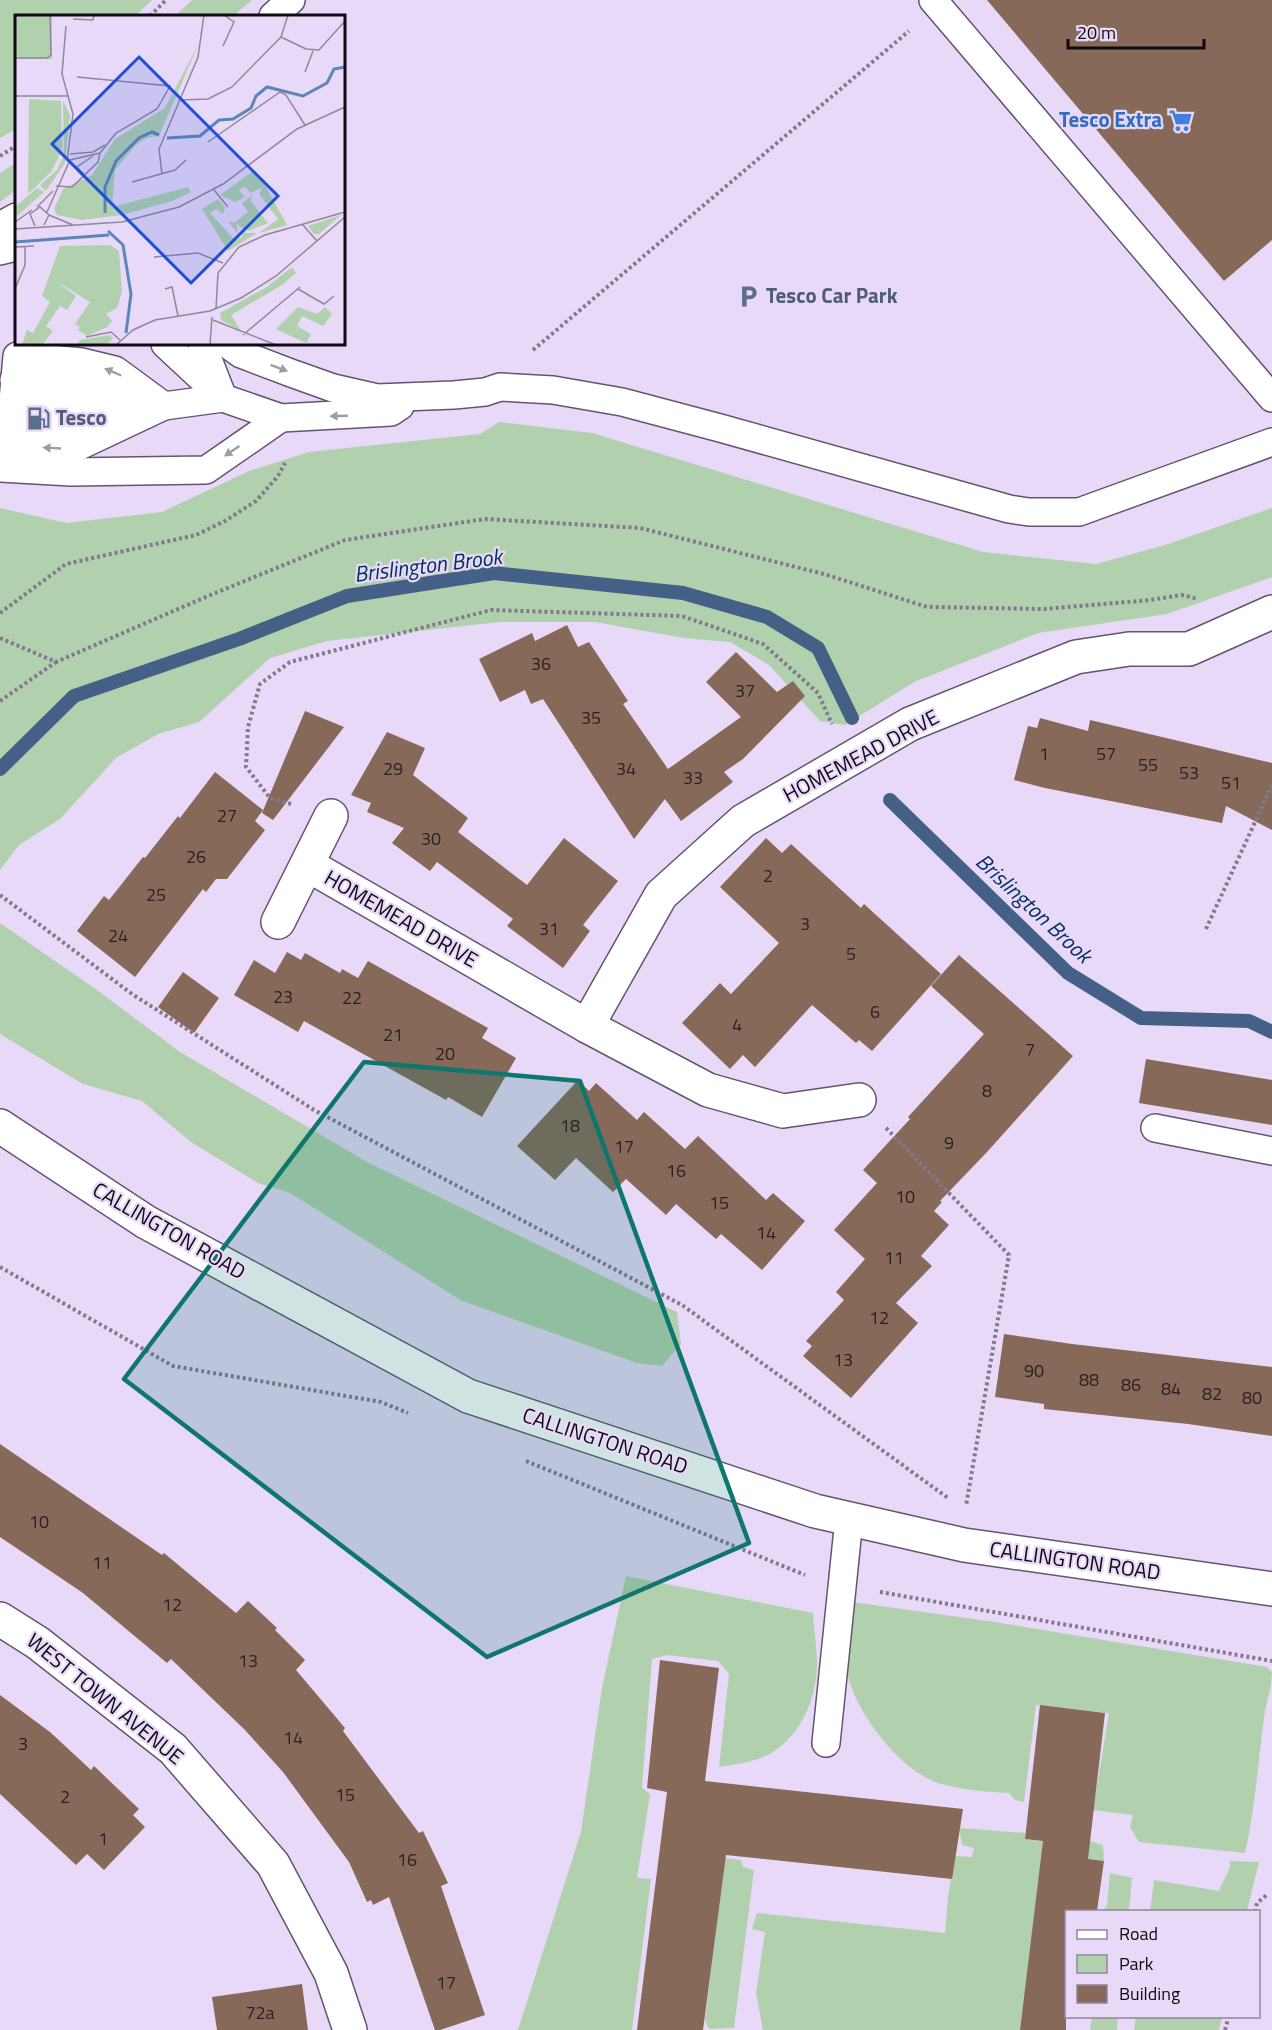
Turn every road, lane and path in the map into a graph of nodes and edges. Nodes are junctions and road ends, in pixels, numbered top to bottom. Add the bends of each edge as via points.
1 (166, 0) edge
2 (291, 0) edge
3 (936, 3) edge
4 (151, 15) edge
5 (274, 15) edge
6 (15, 147) edge
7 (0, 156) edge
8 (15, 218) edge
9 (0, 226) edge
10 (15, 247) edge
11 (0, 250) edge
12 (166, 345) edge
13 (202, 345) edge
14 (228, 345) edge
15 (485, 392) junction
16 (413, 396) junction
17 (224, 398) junction
18 (1272, 398) edge
19 (164, 406) junction
20 (281, 418) junction
21 (9, 431) edge
22 (1272, 442) edge
23 (1269, 621) edge
24 (0, 638) edge
25 (56, 662) junction
26 (0, 701) edge
27 (851, 758) junction
28 (1272, 785) edge
29 (330, 820) joint
30 (308, 865) junction
31 (0, 895) edge
32 (278, 922) dead end
33 (1206, 929) dead end
34 (587, 1026) junction
35 (859, 1100) joint
36 (0, 1126) edge
37 (1155, 1128) dead end
38 (1272, 1151) edge
39 (849, 1519) junction
40 (1272, 1589) edge
41 (0, 1619) edge
42 (826, 1743) dead end
43 (1268, 1894) dead end
44 (1255, 1910) edge
45 (350, 2030) edge

1 - 4 path
2 - 5 lane
3 - 15 path
3 - 18 lane
6 - 7 path
8 - 9 lane
10 - 11 lane
12 - 17 lane
13 - 17 lane
14 -> 16 lane via 241,354 333,388 378,398
15 - 16 lane
15 - 22 lane via 500,387 553,390 622,402 1029,512 1079,512
16 -> 20 lane via 391,412
17 - 19 lane
17 - 20 lane
19 - 21 lane via 78,406
19 -> 21 lane via 73,449
19 -> 21 lane via 115,370 17,356
20 -> 21 lane via 206,470 71,472
23 - 25 path via 1182,595 1045,609 927,607 825,574 640,528 485,519 345,540
23 - 27 street, HOMEMEAD DRIVE via 1189,648 1129,649 1076,657 910,724
24 - 25 path
25 - 26 path
27 - 29 path via 818,693 763,644 682,616 491,610 290,662 260,684 248,727 246,767 270,798
27 - 34 street, HOMEMEAD DRIVE via 743,821 661,896
28 - 33 path
29 - 30 street, HOMEMEAD DRIVE
30 - 32 street, HOMEMEAD DRIVE
30 - 34 street, HOMEMEAD DRIVE
31 - 35 path via 132,994 314,1110 682,1305 966,1510 1009,1255
34 - 35 street, HOMEMEAD DRIVE via 708,1090 783,1111
36 - 39 street, CALLINGTON ROAD via 146,1222 468,1396
37 - 38 lane
39 - 40 street, CALLINGTON ROAD via 964,1545
39 - 42 lane
41 - 45 street, WEST TOWN AVENUE via 38,1642 173,1749 273,1864 332,1973
43 - 44 path

